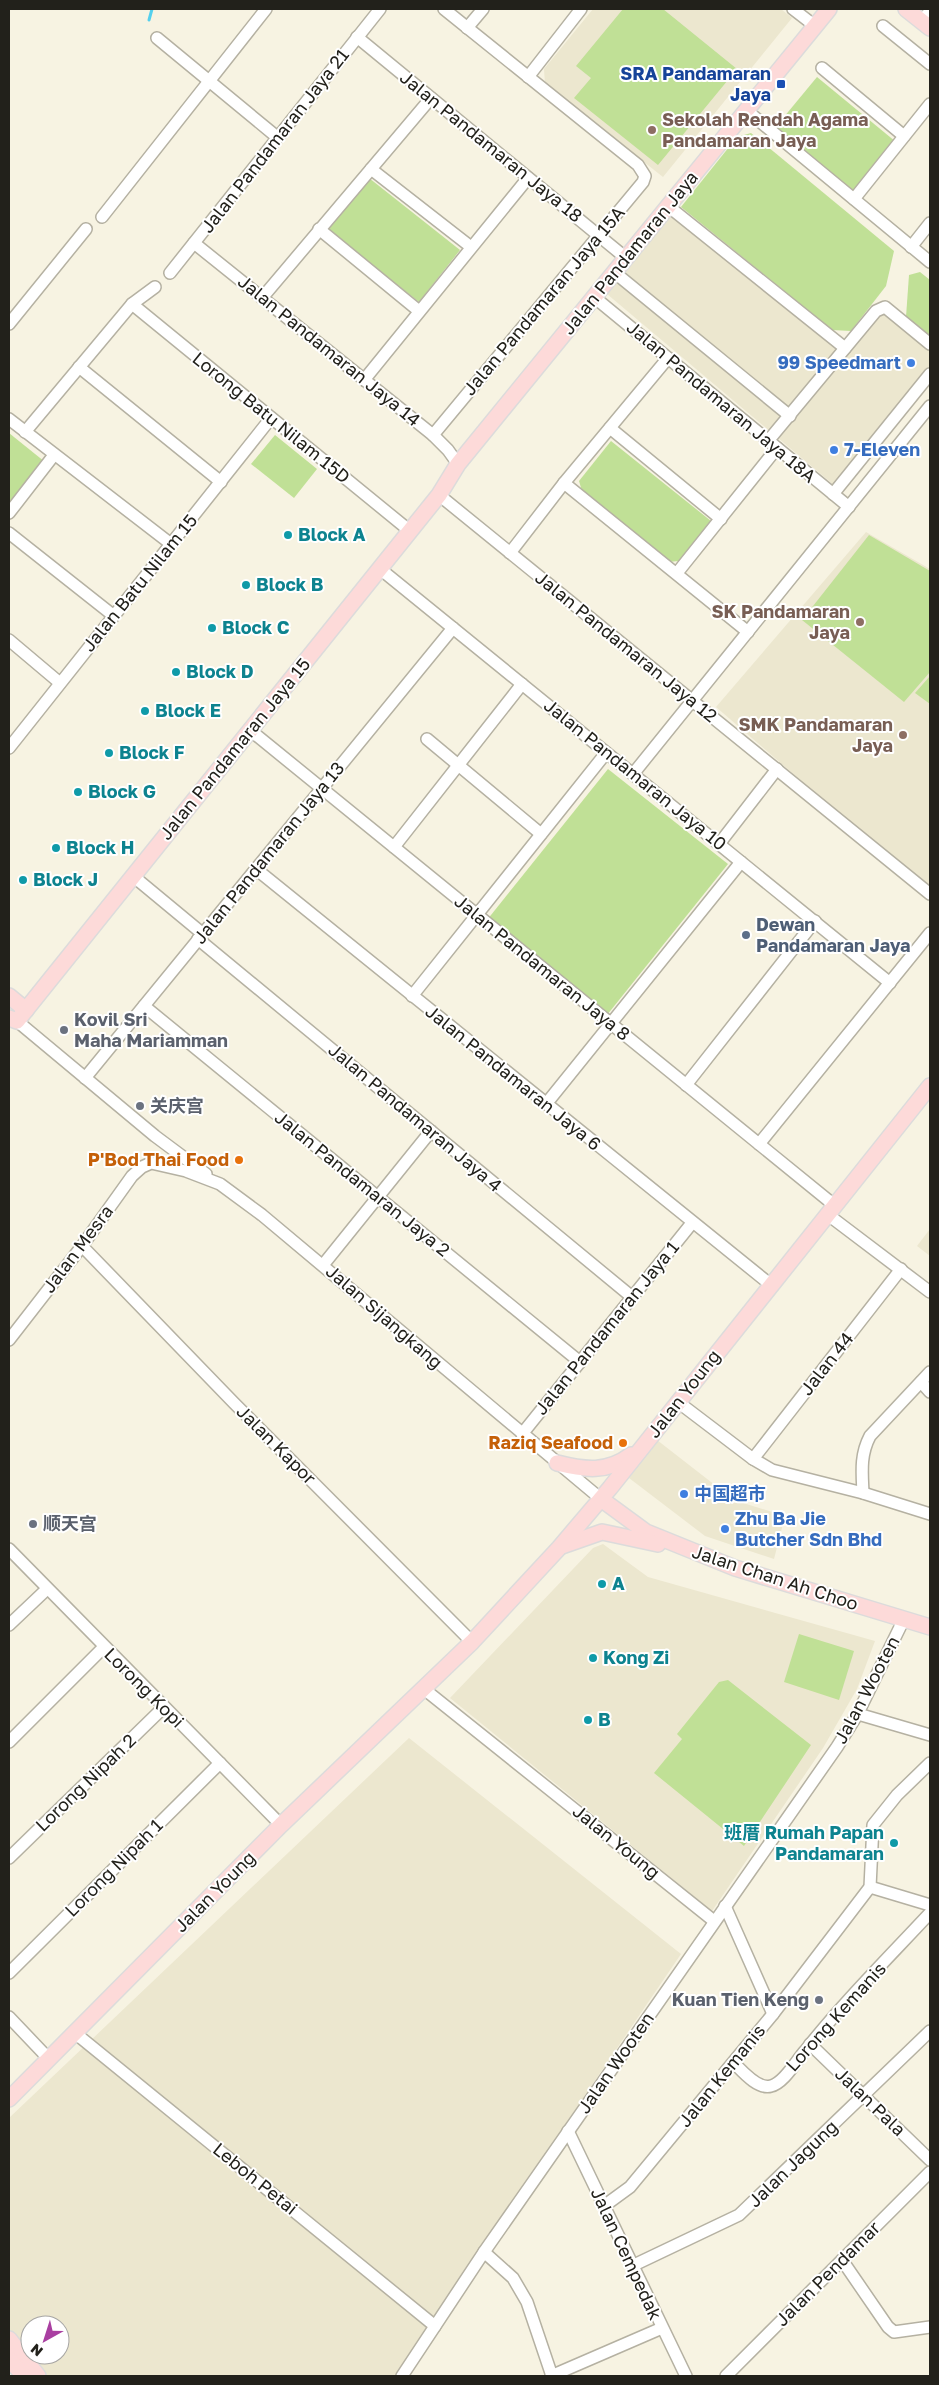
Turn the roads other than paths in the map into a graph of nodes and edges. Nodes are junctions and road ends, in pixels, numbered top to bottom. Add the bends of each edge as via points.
1 (380, 9) edge
2 (444, 9) edge
3 (483, 9) edge
4 (581, 9) edge
5 (793, 9) edge
6 (828, 9) edge
7 (906, 9) edge
8 (264, 10) edge
9 (927, 20) edge
10 (814, 26) junction
11 (883, 26) dead end
12 (467, 28) junction
13 (357, 37) junction
14 (157, 38) dead end
15 (930, 64) edge
16 (822, 68) dead end
17 (528, 76) junction
18 (209, 82) junction
19 (431, 98) junction
20 (930, 104) edge
21 (746, 110) junction
22 (904, 136) junction
23 (277, 137) junction
24 (371, 169) junction
25 (528, 178) junction
26 (854, 199) junction
27 (668, 206) junction
28 (102, 217) dead end
29 (930, 223) edge
30 (86, 229) dead end
31 (319, 229) junction
32 (598, 235) junction
33 (194, 243) junction
34 (911, 246) junction
35 (471, 247) junction
36 (626, 258) junction
37 (930, 262) edge
38 (614, 272) junction
39 (170, 273) dead end
40 (155, 287) dead end
41 (594, 297) junction
42 (262, 298) junction
43 (132, 304) junction
44 (419, 311) junction
45 (9, 324) edge
46 (930, 344) edge
47 (845, 348) junction
48 (668, 358) junction
49 (79, 367) junction
50 (930, 374) edge
51 (364, 380) junction
52 (930, 406) edge
53 (790, 416) junction
54 (272, 418) junction
55 (9, 419) edge
56 (610, 428) junction
57 (25, 432) junction
58 (433, 435) junction
59 (773, 445) junction
60 (54, 455) junction
61 (454, 469) junction
62 (221, 482) junction
63 (564, 483) junction
64 (833, 494) junction
65 (439, 495) junction
66 (848, 507) junction
67 (9, 514) edge
68 (721, 519) junction
69 (410, 531) junction
70 (9, 533) edge
71 (171, 544) junction
72 (510, 553) junction
73 (379, 568) junction
74 (677, 573) junction
75 (114, 616) junction
76 (453, 628) junction
77 (748, 632) junction
78 (9, 640) edge
79 (60, 683) junction
80 (522, 684) junction
81 (692, 701) junction
82 (250, 730) junction
83 (427, 738) dead end
84 (9, 748) edge
85 (606, 753) junction
86 (459, 765) junction
87 (777, 769) junction
88 (633, 774) junction
89 (322, 788) junction
90 (541, 834) junction
91 (719, 844) junction
92 (394, 847) junction
93 (741, 862) junction
94 (256, 869) junction
95 (133, 876) junction
96 (930, 894) edge
97 (476, 914) junction
98 (815, 922) junction
99 (930, 933) edge
100 (201, 936) junction
101 (890, 983) junction
102 (9, 996) edge
103 (412, 996) junction
104 (144, 1006) junction
105 (17, 1016) edge
106 (611, 1024) junction
107 (85, 1078) junction
108 (686, 1085) junction
109 (930, 1086) edge
110 (546, 1104) junction
111 (431, 1131) junction
112 (759, 1144) junction
113 (151, 1164) joint
114 (220, 1184) junction
115 (378, 1197) junction
116 (831, 1209) junction
117 (692, 1222) junction
118 (82, 1246) junction
119 (323, 1265) junction
120 (901, 1269) junction
121 (771, 1285) junction
122 (930, 1292) edge
123 (632, 1297) junction
124 (9, 1340) edge
125 (580, 1362) junction
126 (930, 1372) edge
127 (921, 1382) junction
128 (930, 1392) edge
129 (678, 1402) junction
130 (522, 1434) junction
131 (643, 1446) junction
132 (753, 1459) junction
133 (557, 1463) junction
134 (862, 1494) junction
135 (601, 1499) junction
136 (930, 1514) edge
137 (559, 1548) junction
138 (9, 1549) edge
139 (696, 1553) junction
140 (47, 1588) junction
141 (904, 1619) junction
142 (9, 1625) edge
143 (930, 1628) edge
144 (472, 1642) junction
145 (104, 1647) junction
146 (424, 1689) junction
147 (164, 1707) junction
148 (858, 1714) junction
149 (930, 1735) edge
150 (9, 1742) edge
151 (220, 1763) junction
152 (930, 1764) edge
153 (281, 1825) junction
154 (9, 1858) edge
155 (870, 1887) junction
156 (725, 1906) junction
157 (930, 1906) edge
158 (930, 1913) edge
159 (714, 1921) junction
160 (9, 1973) edge
161 (773, 2014) junction
162 (9, 2017) edge
163 (930, 2030) edge
164 (75, 2033) junction
165 (810, 2044) junction
166 (48, 2058) junction
167 (734, 2063) junction
168 (864, 2096) junction
169 (9, 2098) edge
170 (568, 2131) junction
171 (930, 2160) edge
172 (930, 2172) edge
173 (604, 2206) junction
174 (484, 2252) junction
175 (842, 2260) junction
176 (634, 2265) junction
177 (435, 2326) junction
178 (930, 2327) edge
179 (662, 2328) junction
180 (9, 2339) edge
181 (9, 2359) edge
182 (407, 2375) edge
183 (24, 2376) edge
184 (38, 2376) edge
185 (552, 2376) edge
186 (686, 2376) edge
187 (726, 2376) edge

1 - 13 street, Jalan Pandamaran Jaya 21
2 - 12 street
3 - 12 street
4 - 17 street
5 - 10 street
6 - 10 main road, Jalan Pandamaran Jaya
7 - 9 main road
8 - 18 street
10 - 21 main road, Jalan Pandamaran Jaya
11 - 15 street
12 - 17 street
13 - 19 street, Jalan Pandamaran Jaya 18
13 - 23 street, Jalan Pandamaran Jaya 21
14 - 18 street
16 - 22 street
17 - 32 street, Jalan Pandamaran Jaya 15A via 638,165 645,176
18 - 23 street
18 - 28 street
19 - 24 street
19 - 25 street, Jalan Pandamaran Jaya 18
20 - 22 street
21 - 26 street
21 - 27 main road, Jalan Pandamaran Jaya
22 - 26 street
23 - 33 street, Jalan Pandamaran Jaya 21
24 - 31 street
24 - 35 street
25 - 32 street, Jalan Pandamaran Jaya 18
25 - 35 street
26 - 34 street
27 - 36 main road, Jalan Pandamaran Jaya
27 - 47 street
29 - 34 street
30 - 45 street
31 - 42 street
31 - 44 street
32 - 36 street, Jalan Pandamaran Jaya 18
32 - 58 street, Jalan Pandamaran Jaya 15A
33 - 39 street, Jalan Pandamaran Jaya 21
33 - 42 street, Jalan Pandamaran Jaya 14
34 - 37 street
35 - 44 street
36 - 38 main road, Jalan Pandamaran Jaya
38 - 41 main road, Jalan Pandamaran Jaya
38 - 53 street
40 - 43 street
41 - 48 street, Jalan Pandamaran Jaya 18A
41 - 61 main road, Jalan Pandamaran Jaya
42 - 51 street, Jalan Pandamaran Jaya 14
43 - 49 street
43 - 54 street, Lorong Batu Nilam 15D
44 - 51 street
46 - 47 street via 884,307 876,311
47 - 53 street
48 - 56 street
48 - 59 street, Jalan Pandamaran Jaya 18A
49 - 57 street
49 - 62 street
50 - 64 street
51 - 58 street, Jalan Pandamaran Jaya 14
52 - 66 street
53 - 59 street
54 - 62 street, Jalan Batu Nilam 15
54 - 69 street, Lorong Batu Nilam 15D
55 - 57 street
56 - 63 street
56 - 68 street
57 - 60 street
58 - 61 street, Jalan Pandamaran Jaya 14 via 448,450
59 - 64 street, Jalan Pandamaran Jaya 18A
59 - 68 street
60 - 67 street
60 - 71 street
61 - 65 main road, Jalan Pandamaran Jaya 15
62 - 71 street, Jalan Batu Nilam 15
63 - 72 street
63 - 74 street
64 - 66 street, Jalan Pandamaran Jaya 18A
65 - 69 main road, Jalan Pandamaran Jaya 15
65 - 72 street, Jalan Pandamaran Jaya 12
66 - 77 street
68 - 74 street
69 - 73 main road, Jalan Pandamaran Jaya 15
70 - 75 street
71 - 75 street, Jalan Batu Nilam 15
72 - 81 street, Jalan Pandamaran Jaya 12
73 - 76 street, Jalan Pandamaran Jaya 10
73 - 82 main road, Jalan Pandamaran Jaya 15
74 - 77 street
75 - 79 street, Jalan Batu Nilam 15
76 - 80 street, Jalan Pandamaran Jaya 10
76 - 89 street, Jalan Pandamaran Jaya 13
77 - 81 street
78 - 79 street
79 - 84 street, Jalan Batu Nilam 15
80 - 85 street, Jalan Pandamaran Jaya 10
80 - 86 street
81 - 87 street, Jalan Pandamaran Jaya 12
81 - 88 street
82 - 89 street, Jalan Pandamaran Jaya 8
82 - 95 main road, Jalan Pandamaran Jaya 15
83 - 86 street
85 - 88 street, Jalan Pandamaran Jaya 10
85 - 90 street
86 - 90 street
86 - 92 street
87 - 91 street
87 - 96 street, Jalan Pandamaran Jaya 12
88 - 91 street, Jalan Pandamaran Jaya 10
89 - 92 street, Jalan Pandamaran Jaya 8
89 - 94 street, Jalan Pandamaran Jaya 13
90 - 97 street
91 - 93 street, Jalan Pandamaran Jaya 10
92 - 97 street, Jalan Pandamaran Jaya 8
93 - 98 street, Jalan Pandamaran Jaya 10
93 - 106 street
94 - 100 street, Jalan Pandamaran Jaya 13
94 - 103 street, Jalan Pandamaran Jaya 6
95 - 100 street, Jalan Pandamaran Jaya 4
95 - 105 main road, Jalan Pandamaran Jaya 15
97 - 103 street
97 - 106 street, Jalan Pandamaran Jaya 8
98 - 101 street, Jalan Pandamaran Jaya 10
98 - 108 street
99 - 101 street
100 - 104 street, Jalan Pandamaran Jaya 13
100 - 111 street, Jalan Pandamaran Jaya 4
101 - 112 street
102 - 105 main road
103 - 110 street, Jalan Pandamaran Jaya 6
104 - 107 street, Jalan Pandamaran Jaya 13
104 - 115 street, Jalan Pandamaran Jaya 2
105 - 107 street
106 - 108 street, Jalan Pandamaran Jaya 8
106 - 110 street
107 - 114 street
108 - 112 street, Jalan Pandamaran Jaya 8
109 - 116 main road, Jalan Young
110 - 117 street, Jalan Pandamaran Jaya 6
111 - 115 street
111 - 123 street, Jalan Pandamaran Jaya 4
112 - 116 street, Jalan Pandamaran Jaya 8
113 - 114 street, Jalan Sijangkang via 186,1171
113 - 118 street, Jalan Mesra via 132,1176
114 - 119 street, Jalan Sijangkang
115 - 119 street
115 - 125 street, Jalan Pandamaran Jaya 2
116 - 120 street, Jalan Pandamaran Jaya 8
116 - 121 main road, Jalan Young
117 - 121 street, Jalan Pandamaran Jaya 6
117 - 123 street, Jalan Pandamaran Jaya 1
118 - 124 street, Jalan Mesra
118 - 144 street, Jalan Kapor
119 - 130 street, Jalan Sijangkang
120 - 122 street, Jalan Pandamaran Jaya 8
120 - 132 street, Jalan 44
121 - 129 main road, Jalan Young
123 - 125 street, Jalan Pandamaran Jaya 1
125 - 130 street, Jalan Pandamaran Jaya 1
126 - 127 street
127 - 128 street
127 - 134 street via 870,1436 861,1460
129 - 131 main road, Jalan Young
129 - 132 street
130 - 133 street, Jalan Sijangkang
131 - 133 main road via 625,1460 598,1470
131 - 135 main road, Jalan Young
132 - 134 street via 772,1470
133 - 135 street, Jalan Sijangkang
134 - 136 street
135 - 137 main road, Jalan Young
135 - 139 main road, Jalan Chan Ah Choo via 646,1532
137 - 139 main road via 602,1532 613,1532
137 - 144 main road, Jalan Young
138 - 140 street, Lorong Kopi
139 - 141 main road, Jalan Chan Ah Choo via 735,1568
140 - 142 street
140 - 145 street, Lorong Kopi
141 - 143 main road, Jalan Chan Ah Choo
141 - 148 street, Jalan Wooten
144 - 146 main road, Jalan Young
145 - 147 street, Lorong Kopi
145 - 150 street
146 - 153 main road, Jalan Young
146 - 159 street, Jalan Young
147 - 151 street, Lorong Kopi
147 - 154 street, Lorong Nipah 2
148 - 149 street
148 - 156 street, Jalan Wooten
151 - 153 street, Lorong Kopi
151 - 160 street, Lorong Nipah 1
152 - 155 street via 896,1795 873,1825
153 - 164 main road, Jalan Young
155 - 157 street
155 - 161 street, Jalan Kemanis
156 - 159 street, Jalan Wooten
156 - 161 street
158 - 165 street, Lorong Kemanis
159 - 170 street, Jalan Wooten
161 - 167 street, Jalan Kemanis
162 - 166 street
163 - 168 street, Jalan Jagung
164 - 166 main road, Jalan Young
164 - 177 street, Leboh Petai
165 - 167 street, Lorong Kemanis via 781,2080 772,2086 753,2081
165 - 168 street, Jalan Pala
166 - 169 main road, Jalan Young
167 - 173 street, Jalan Kemanis via 630,2187
168 - 171 street, Jalan Pala
168 - 176 street, Jalan Jagung via 739,2215
170 - 173 street, Jalan Cempedak
170 - 174 street, Jalan Wooten
172 - 175 street, Jalan Pendamar
173 - 176 street, Jalan Cempedak
174 - 177 street, Jalan Wooten
174 - 185 street via 512,2278 527,2302
175 - 178 street via 894,2332
175 - 187 street, Jalan Pendamar
176 - 179 street, Jalan Cempedak
177 - 182 street, Jalan Wooten
179 - 185 street
179 - 186 street, Jalan Cempedak
180 - 184 main road
181 - 183 main road

